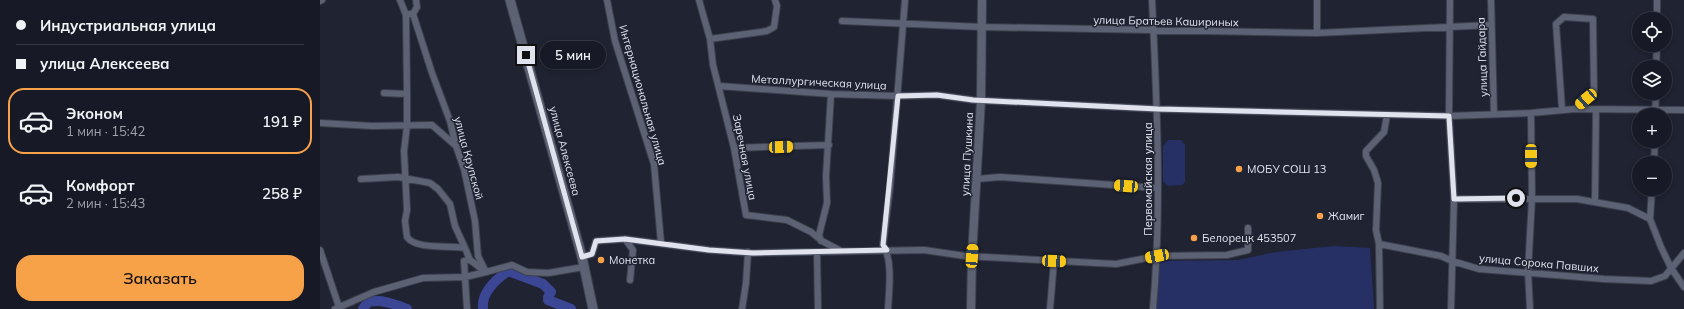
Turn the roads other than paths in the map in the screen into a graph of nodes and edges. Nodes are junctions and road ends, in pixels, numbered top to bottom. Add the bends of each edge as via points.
1 (400, 0) edge
2 (416, 0) edge
3 (510, 0) edge
4 (607, 0) edge
5 (699, 0) edge
6 (775, 0) edge
7 (905, 0) edge
8 (982, 0) edge
9 (1152, 0) edge
10 (1316, 0) edge
11 (1450, 0) edge
12 (1491, 0) edge
13 (1657, 0) edge
14 (1657, 12) edge
15 (413, 14) junction
16 (406, 16) junction
17 (842, 21) dead end
18 (904, 25) junction
19 (1490, 25) junction
20 (982, 27) junction
21 (1449, 28) junction
22 (1154, 31) junction
23 (1317, 33) junction
24 (710, 39) junction
25 (719, 86) junction
26 (384, 93) dead end
27 (407, 94) junction
28 (831, 94) junction
29 (898, 96) junction
30 (980, 100) junction
31 (1158, 109) junction
32 (1575, 109) junction
33 (1562, 110) junction
34 (1596, 110) junction
35 (1684, 110) edge
36 (1632, 111) edge
37 (1672, 111) edge
38 (1531, 113) junction
39 (1494, 114) junction
40 (1386, 115) junction
41 (1449, 116) junction
42 (320, 123) edge
43 (407, 126) junction
44 (828, 145) junction
45 (456, 146) junction
46 (734, 148) junction
47 (406, 178) junction
48 (361, 179) dead end
49 (977, 179) junction
50 (1157, 188) junction
51 (1652, 196) edge
52 (1532, 198) junction
53 (1454, 199) junction
54 (1595, 202) junction
55 (1650, 219) junction
56 (1248, 228) dead end
57 (625, 239) junction
58 (822, 241) junction
59 (661, 243) junction
60 (1379, 244) junction
61 (465, 248) junction
62 (320, 250) edge
63 (887, 250) junction
64 (748, 252) junction
65 (817, 252) junction
66 (843, 252) junction
67 (1684, 254) edge
68 (972, 256) junction
69 (1157, 256) junction
70 (582, 257) junction
71 (470, 260) junction
72 (1054, 261) junction
73 (1452, 261) junction
74 (584, 267) junction
75 (1671, 268) junction
76 (486, 272) junction
77 (1528, 272) junction
78 (465, 277) junction
79 (630, 280) dead end
80 (1684, 287) edge
81 (337, 308) edge
82 (467, 309) edge
83 (593, 309) edge
84 (742, 309) edge
85 (818, 309) edge
86 (888, 309) edge
87 (971, 309) edge
88 (1050, 309) edge
89 (1153, 309) edge
90 (1380, 309) edge
91 (1451, 309) edge
92 (1530, 309) edge

1 - 16 street
2 - 15 street, улица Крупской via 417,7
3 - 70 main road, улица Алексеева
4 - 59 street, Интернациональная улица via 615,40 654,164
5 - 24 street, Заречная улица
6 - 24 street via 774,27 767,31
7 - 18 street
8 - 20 street, улица Пушкина
9 - 22 street, Первомайская улица
10 - 23 street
11 - 21 street
12 - 19 street, улица Гайдара
13 - 14 street
15 - 16 street
15 - 45 street, улица Крупской via 450,121
16 - 27 street
17 - 18 street, улица Братьев Кашириных
18 - 20 street, улица Братьев Кашириных
18 - 29 street
19 - 21 street, улица Братьев Кашириных
19 - 39 street, улица Гайдара
20 - 22 street, улица Братьев Кашириных
20 - 30 street, улица Пушкина
21 - 23 street, улица Братьев Кашириных
21 - 41 street
22 - 23 street, улица Братьев Кашириных
22 - 31 street, Первомайская улица
24 - 25 street, Заречная улица
25 - 28 street, Металлургическая улица
25 - 46 street, Заречная улица
26 - 27 street
27 - 43 street
28 - 29 street, Металлургическая улица
28 - 44 street
29 - 30 street, Металлургическая улица via 937,95
29 - 63 street via 883,245
30 - 31 street, Металлургическая улица
30 - 49 street, улица Пушкина
31 - 40 street, Металлургическая улица
31 - 50 street, Первомайская улица
32 - 33 street, Металлургическая улица
32 - 33 street via 1594,91 1593,19 1564,17 1556,24
32 - 34 street, Металлургическая улица
33 - 38 street, Металлургическая улица
34 - 36 street, Металлургическая улица
34 - 54 street
35 - 37 street, Металлургическая улица
38 - 39 street, Металлургическая улица
38 - 52 street
39 - 41 street, Металлургическая улица
40 - 41 street, Металлургическая улица
40 - 60 street via 1384,132 1366,151 1378,183 1376,230
41 - 53 street
42 - 43 street
43 - 45 street via 432,125
43 - 47 street via 404,151
44 - 46 street
44 - 58 street via 827,203 819,235
45 - 76 street, улица Крупской via 464,169 473,214 478,256
46 - 58 street, Заречная улица via 746,215 787,220 811,232
47 - 48 street
47 - 61 street via 430,183 438,189 450,204 455,226
47 - 61 street via 405,221 409,240 426,246
49 - 50 street via 1000,177
49 - 68 street, улица Пушкина
50 - 69 street, Первомайская улица
51 - 55 street
52 - 53 street
52 - 54 street
52 - 77 street
53 - 73 street
54 - 55 street via 1628,208
55 - 75 street
56 - 69 street via 1248,250 1240,253
57 - 59 street
57 - 70 street via 596,241 592,254
57 - 79 street via 633,250
58 - 66 street, Заречная улица
59 - 64 street via 709,250
60 - 73 street, улица Сорока Павших via 1441,256
60 - 90 street
61 - 71 street
62 - 81 street
63 - 66 street
63 - 68 street via 924,250
63 - 86 street
64 - 65 street
64 - 84 street
65 - 66 street
65 - 85 street
67 - 75 street, улица Сорока Павших
68 - 72 street
68 - 87 street, улица Пушкина
69 - 72 street via 1116,264
69 - 89 street, Первомайская улица
70 - 74 main road, улица Алексеева
71 - 76 street
71 - 78 street via 464,261
72 - 88 street
73 - 77 street, улица Сорока Павших via 1479,269
73 - 91 street
74 - 76 street via 534,273 512,266
74 - 83 main road, улица Алексеева
75 - 77 street, улица Сорока Павших via 1665,276 1651,281
75 - 80 street
76 - 78 street
77 - 92 street
78 - 81 street via 424,278 374,292
78 - 82 street

